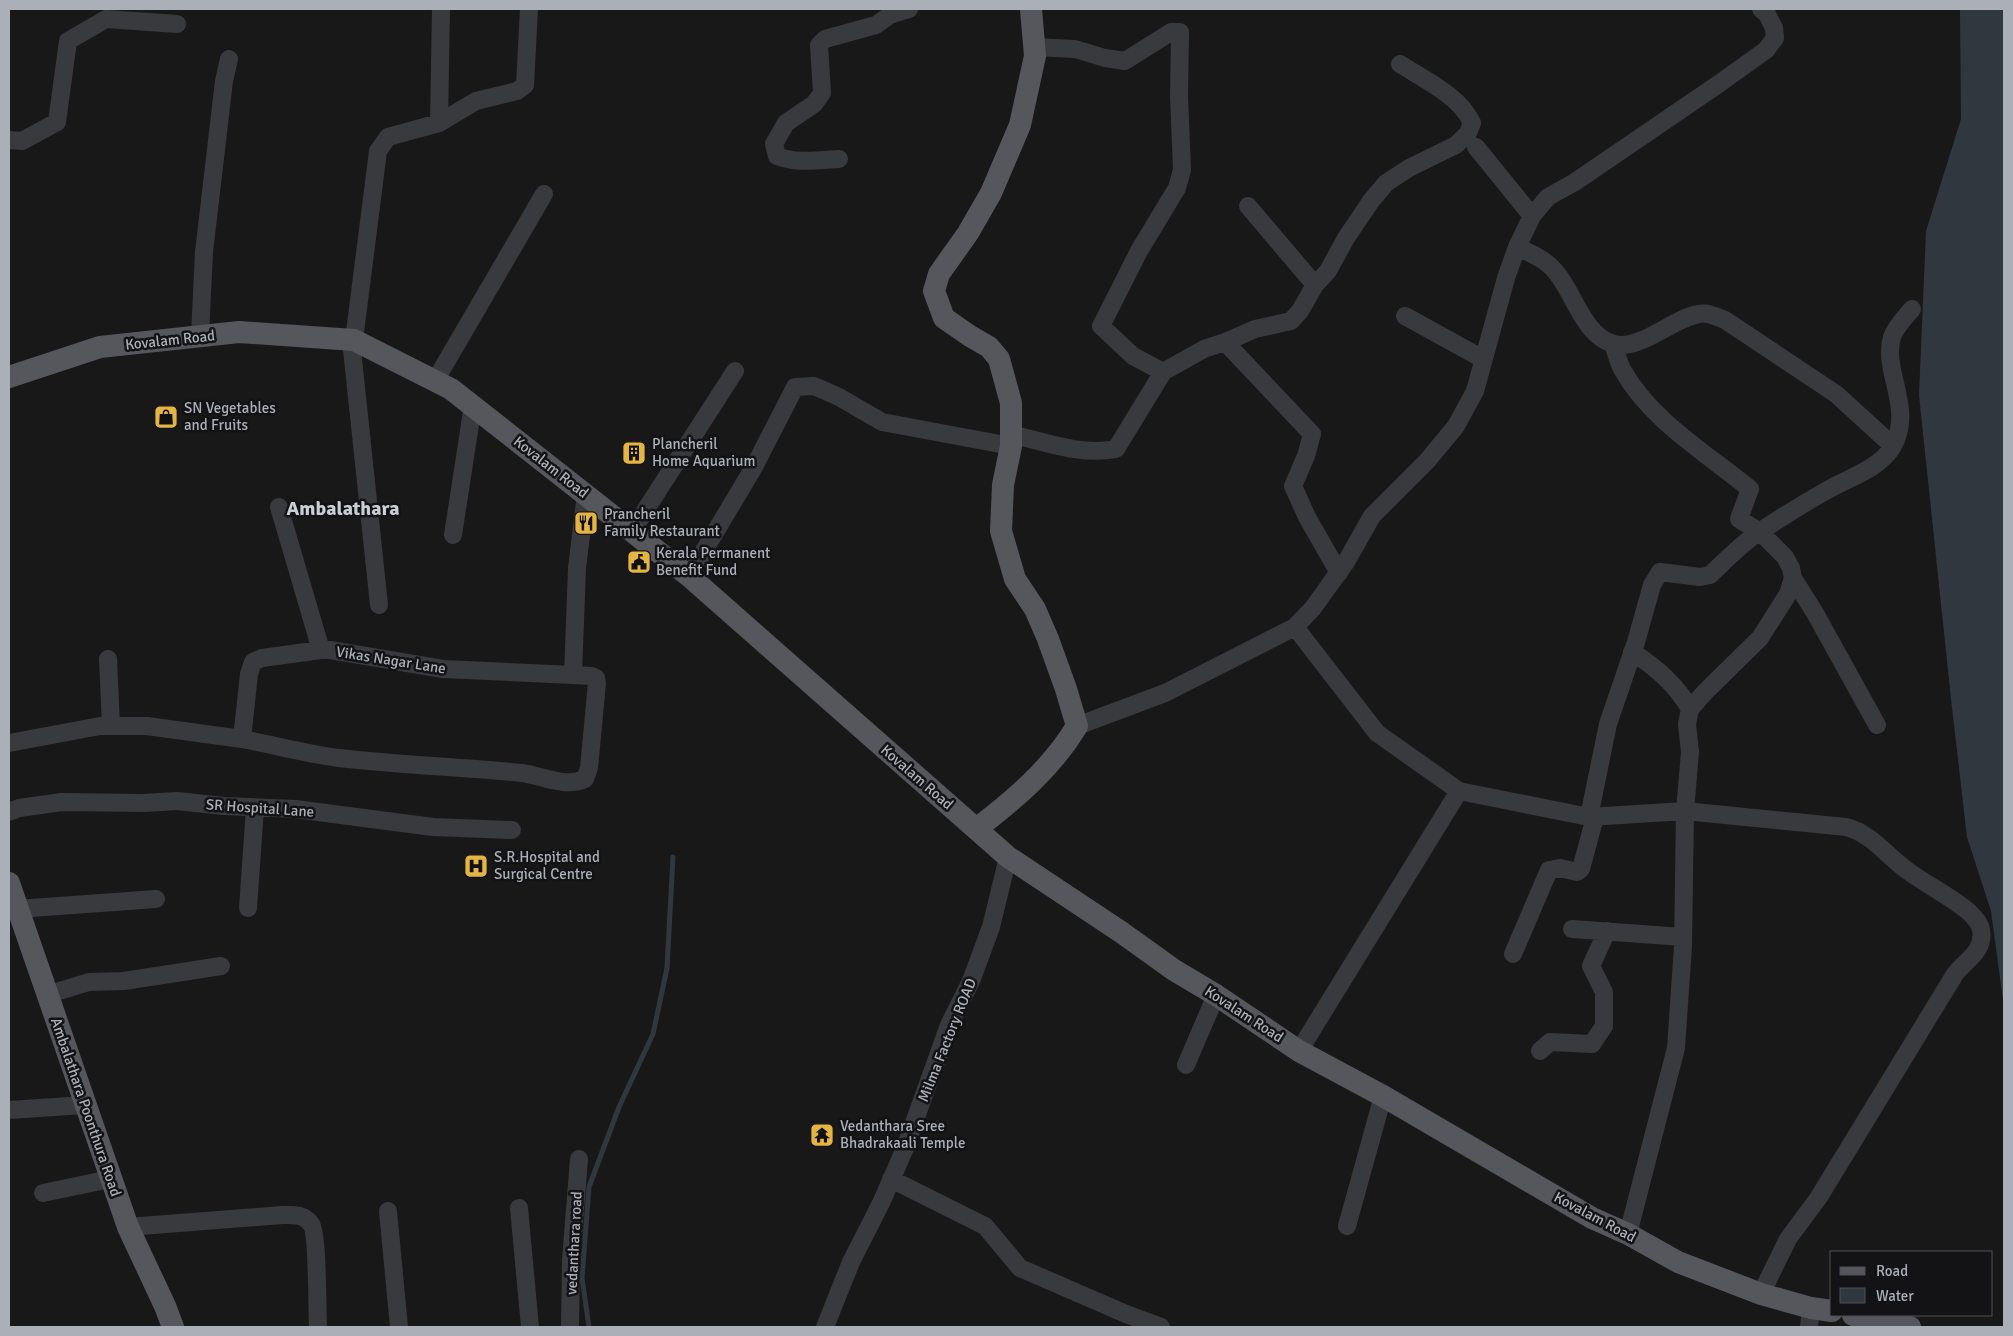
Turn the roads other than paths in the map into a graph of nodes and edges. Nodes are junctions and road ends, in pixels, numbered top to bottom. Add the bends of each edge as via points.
1 (441, 9) edge
2 (528, 9) edge
3 (909, 9) edge
4 (1032, 9) edge
5 (1761, 9) edge
6 (177, 24) dead end
7 (1035, 47) junction
8 (229, 59) dead end
9 (1400, 64) dead end
10 (439, 123) junction
11 (9, 140) edge
12 (1476, 147) dead end
13 (839, 159) dead end
14 (544, 194) dead end
15 (1248, 206) dead end
16 (1532, 216) junction
17 (1517, 247) junction
18 (1315, 285) junction
19 (1912, 309) dead end
20 (1405, 316) dead end
21 (200, 336) junction
22 (353, 340) junction
23 (1225, 342) junction
24 (1613, 344) junction
25 (1483, 359) junction
26 (735, 370) dead end
27 (1163, 372) junction
28 (9, 377) edge
29 (435, 381) junction
30 (472, 405) junction
31 (1011, 440) junction
32 (1893, 446) junction
33 (586, 494) junction
34 (279, 507) dead end
35 (632, 531) junction
36 (1760, 532) junction
37 (453, 535) dead end
38 (1339, 573) junction
39 (688, 576) junction
40 (1793, 578) junction
41 (379, 605) dead end
42 (1295, 627) junction
43 (321, 650) junction
44 (1632, 652) junction
45 (108, 659) dead end
46 (572, 675) junction
47 (1690, 709) junction
48 (1877, 725) dead end
49 (111, 726) junction
50 (1077, 726) junction
51 (242, 739) junction
52 (9, 743) edge
53 (1459, 791) junction
54 (255, 808) junction
55 (1685, 811) junction
56 (9, 812) edge
57 (1592, 817) junction
58 (976, 829) junction
59 (512, 830) dead end
60 (1008, 857) junction
61 (9, 883) edge
62 (156, 898) dead end
63 (248, 908) dead end
64 (18, 909) junction
65 (1572, 929) dead end
66 (1607, 931) junction
67 (1683, 937) junction
68 (1513, 954) dead end
69 (221, 966) dead end
70 (46, 995) junction
71 (1216, 995) junction
72 (1299, 1051) junction
73 (1540, 1051) dead end
74 (1186, 1064) dead end
75 (1382, 1096) junction
76 (85, 1105) junction
77 (9, 1110) edge
78 (579, 1159) dead end
79 (110, 1179) junction
80 (891, 1179) junction
81 (43, 1193) dead end
82 (519, 1208) dead end
83 (388, 1212) dead end
84 (1347, 1226) dead end
85 (128, 1227) junction
86 (1628, 1234) junction
87 (1761, 1294) junction
88 (1817, 1315) edge
89 (1859, 1316) edge
90 (173, 1327) edge
91 (318, 1327) edge
92 (399, 1327) edge
93 (530, 1327) edge
94 (570, 1327) edge
95 (825, 1327) edge
96 (1161, 1327) edge
97 (1910, 1327) edge

1 - 10 street
2 - 10 street via 525,85 517,91 476,101
3 - 13 street via 890,15 876,25 825,38 819,45 822,93 814,104 786,123 774,144 777,156 784,159
4 - 7 main road
5 - 16 street via 1774,28 1775,38 1766,50 1548,197
6 - 11 street via 106,19 68,41 57,122 22,141
7 - 27 street via 1075,49 1125,61 1171,32 1180,32 1182,170 1177,188 1100,326 1133,356
7 - 31 main road via 1020,125 991,193 939,274 934,291 944,318 989,347 999,359 1011,403
8 - 21 street via 204,252
9 - 18 street via 1448,96 1468,114 1472,123 1468,133 1456,144 1386,183 1346,238 1328,271
10 - 22 street via 388,137 378,151
12 - 16 street
14 - 29 street
15 - 18 street
16 - 17 street
17 - 24 street via 1556,271 1596,333
17 - 25 street
18 - 23 street via 1291,322 1255,328
19 - 32 street via 1892,337 1891,355 1899,398 1900,426
20 - 25 street
21 - 22 main road, Kovalam Road via 240,332
21 - 28 main road, Kovalam Road via 100,347
22 - 29 main road, Kovalam Road
22 - 41 street
23 - 27 street via 1204,349
23 - 38 street via 1312,434 1293,486
24 - 32 street via 1625,345 1643,339 1700,313 1712,315 1725,320 1836,394
24 - 36 street via 1622,369 1651,409 1750,489 1739,519
25 - 38 street via 1475,390 1456,426 1427,461 1372,516
26 - 35 street
27 - 31 street via 1116,449 1082,451
29 - 30 main road, Kovalam Road
30 - 33 main road, Kovalam Road
30 - 37 street
31 - 39 street via 882,422 814,386 795,387 754,467
31 - 50 main road via 1003,485 1002,531 1015,579 1035,609 1048,638
32 - 36 street via 1881,460
33 - 35 main road, Kovalam Road
33 - 46 street via 577,568
34 - 43 street
35 - 39 main road, Kovalam Road
36 - 40 street via 1785,557
36 - 44 street via 1710,575 1700,577 1660,572 1652,585
38 - 42 street
39 - 58 main road, Kovalam Road
40 - 47 street via 1788,594 1760,638
40 - 48 street
42 - 50 street via 1165,693
42 - 53 street via 1377,732
43 - 46 street, Vikas Nagar Lane via 443,669
43 - 51 street, Vikas Nagar Lane via 253,662
44 - 47 street via 1653,664 1681,692
44 - 57 street via 1608,724
45 - 49 street
46 - 51 street, Vikas Nagar Lane via 592,676 597,683 589,768 585,778 577,783 524,774 337,758
47 - 55 street
49 - 51 street via 147,726
49 - 52 street
50 - 58 main road via 1064,748 1016,798
53 - 57 street
53 - 72 street
54 - 56 street, SR Hospital Lane via 177,801 62,802
54 - 59 street, SR Hospital Lane via 296,809 433,827
54 - 63 street
55 - 57 street
55 - 67 street
55 - 87 street via 1857,829 1908,870 1968,911 1981,930 1982,941 1978,951 1955,974 1819,1196 1788,1239
57 - 68 street via 1581,869 1577,872 1560,868 1549,870
58 - 60 main road, Kovalam Road
60 - 71 main road, Kovalam Road
60 - 80 street, Milma Factory ROAD via 991,927 971,981 949,1026
61 - 64 main road, Ambalathara Poonthura Road
62 - 64 street
64 - 70 main road, Ambalathara Poonthura Road
65 - 66 street
66 - 67 street
66 - 73 street via 1591,966 1604,992 1604,1026 1592,1044 1550,1042
67 - 86 street via 1676,1048
69 - 70 street via 124,981 89,982
70 - 76 main road, Ambalathara Poonthura Road
71 - 72 main road, Kovalam Road
71 - 74 street
72 - 75 main road, Kovalam Road
75 - 84 street
75 - 86 main road, Kovalam Road via 1592,1218
76 - 77 street
76 - 79 main road, Ambalathara Poonthura Road
78 - 94 street, vedanthara road via 571,1260
79 - 81 street
79 - 85 main road, Ambalathara Poonthura Road
80 - 95 street, Milma Factory ROAD via 851,1262
80 - 96 street via 985,1226 1020,1268
82 - 93 street
83 - 92 street
85 - 90 main road, Ambalathara Poonthura Road
85 - 91 street via 283,1215 304,1217 314,1230
86 - 87 main road, Kovalam Road via 1678,1262
87 - 88 main road, Kovalam Road
89 - 97 main road

